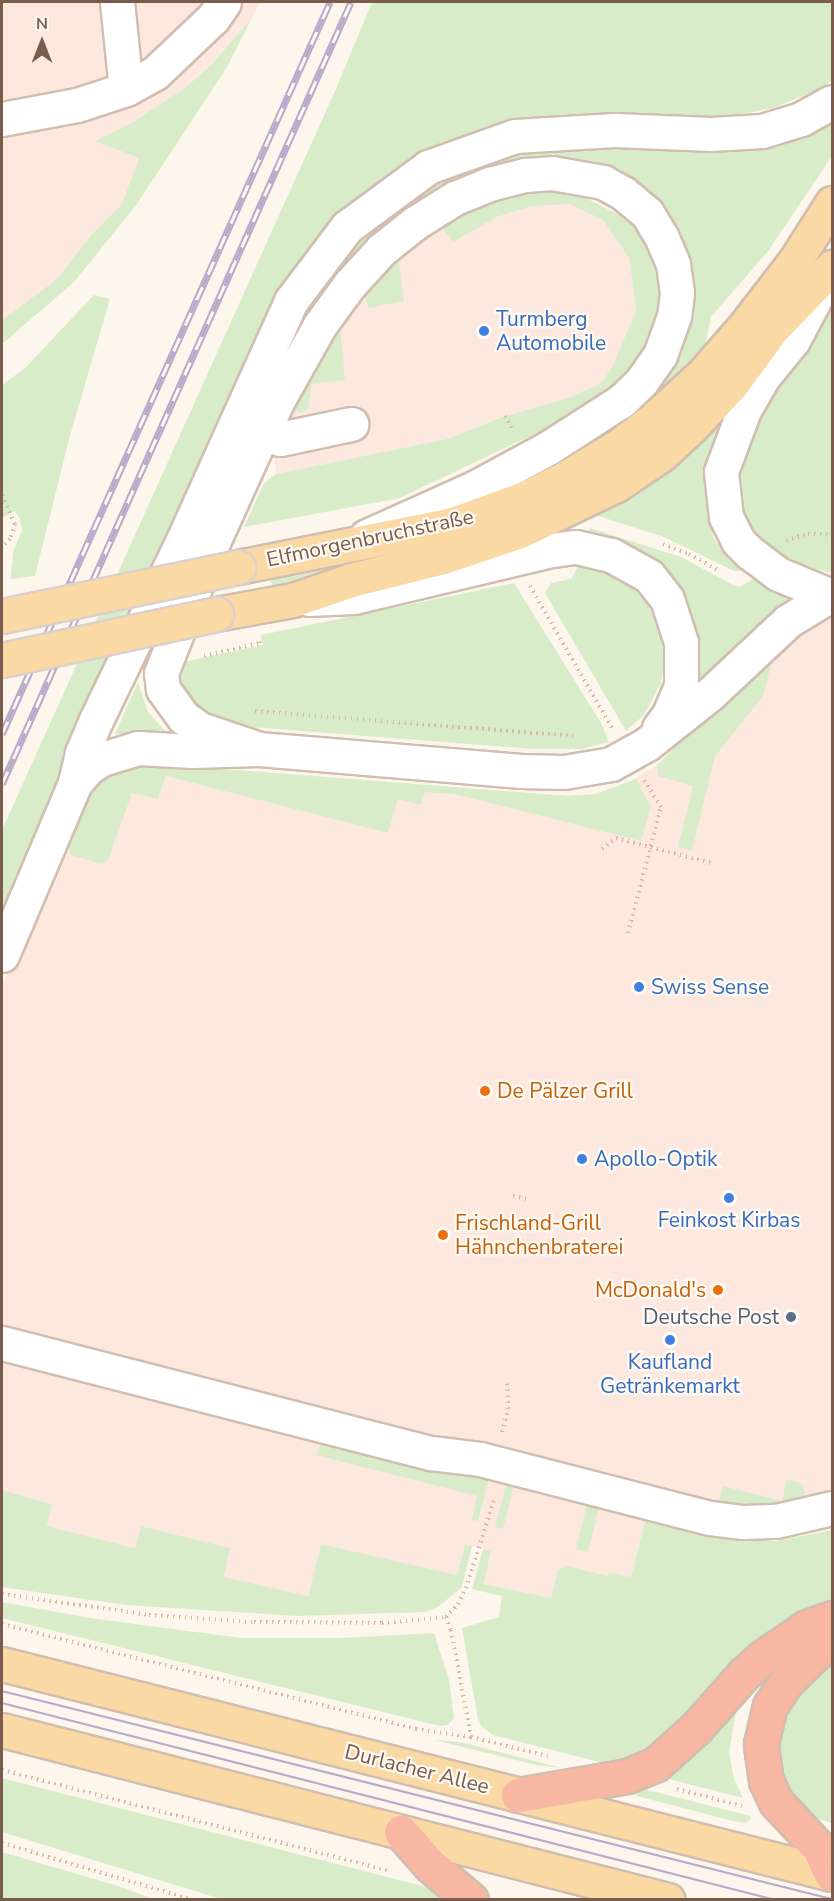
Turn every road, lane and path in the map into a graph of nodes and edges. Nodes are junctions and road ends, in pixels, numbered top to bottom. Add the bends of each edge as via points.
1 (117, 2) edge
2 (224, 2) edge
3 (126, 89) junction
4 (832, 102) edge
5 (2, 119) edge
6 (832, 203) edge
7 (831, 269) edge
8 (351, 424) dead end
9 (263, 432) junction
10 (2, 495) edge
11 (349, 544) junction
12 (2, 547) edge
13 (528, 581) dead end
14 (831, 594) edge
15 (293, 600) junction
16 (2, 616) edge
17 (256, 644) dead end
18 (193, 658) dead end
19 (2, 660) edge
20 (253, 711) dead end
21 (583, 736) dead end
22 (259, 748) junction
23 (638, 750) junction
24 (75, 783) junction
25 (650, 847) junction
26 (602, 849) dead end
27 (711, 863) dead end
28 (628, 933) dead end
29 (2, 955) edge
30 (513, 1196) dead end
31 (527, 1199) dead end
32 (2, 1343) edge
33 (507, 1379) dead end
34 (508, 1409) dead end
35 (504, 1465) junction
36 (832, 1508) edge
37 (2, 1594) edge
38 (446, 1617) junction
39 (832, 1618) edge
40 (2, 1624) edge
41 (832, 1642) edge
42 (2, 1664) edge
43 (2, 1730) edge
44 (471, 1737) junction
45 (559, 1759) dead end
46 (2, 1770) edge
47 (627, 1776) junction
48 (518, 1795) junction
49 (791, 1818) junction
50 (401, 1832) junction
51 (2, 1843) edge
52 (392, 1871) dead end
53 (832, 1874) edge
54 (194, 1899) edge
55 (471, 1899) edge
56 (668, 1899) edge

1 - 3 lane
2 - 3 lane via 213,18 155,73
3 - 5 lane via 78,105
4 - 24 lane via 801,119 762,131 711,134 614,130 515,136 428,167 347,227 291,301 91,731
6 - 11 main road, Elfmorgenbruchstraße via 795,261 709,367 655,418 616,447 527,497 453,524
7 - 14 lane via 793,340 763,377 744,410 721,472 726,517 738,541 778,574
7 - 15 main road, Elfmorgenbruchstraße via 773,328 731,385 690,428 662,454 616,485 520,531
8 - 9 lane via 280,439
9 - 11 lane via 320,326 350,284 381,250 455,198 525,175 552,173 603,182 646,213 673,264 677,292 674,316 660,355 641,382 621,401 548,448 476,487
9 - 22 lane via 214,540 161,673 163,689 184,718 200,729
10 - 12 path via 15,524 10,539
11 - 16 main road, Elfmorgenbruchstraße, bridge
13 - 23 path
14 - 23 lane via 788,621 710,694
15 - 19 main road, Elfmorgenbruchstraße, bridge
15 - 23 lane via 354,597 551,550 576,548 611,555 649,576 667,599 681,642 681,686 668,716
17 - 18 path
20 - 21 path
22 - 23 lane via 564,772 611,764
22 - 24 lane via 130,750 102,759
23 - 25 path via 661,807
24 - 29 lane
25 - 26 path via 616,838
25 - 27 path
25 - 28 path
30 - 31 path
32 - 35 lane via 430,1453
33 - 34 path
35 - 36 lane via 710,1518 776,1521
35 - 38 path via 466,1588
37 - 38 path via 150,1615 254,1622 382,1623
38 - 44 path
39 - 47 highway via 783,1641 743,1675 672,1752 656,1764
40 - 44 path via 416,1729
41 - 49 highway via 820,1648 787,1680 770,1706 764,1726 761,1744 766,1780 776,1802
42 - 48 main road, Durlacher Allee
43 - 50 main road
44 - 45 path
46 - 52 path
47 - 48 highway
47 - 49 path
48 - 53 main road, Durlacher Allee
49 - 53 highway via 819,1848
50 - 55 highway via 430,1865
50 - 56 main road
51 - 54 path

